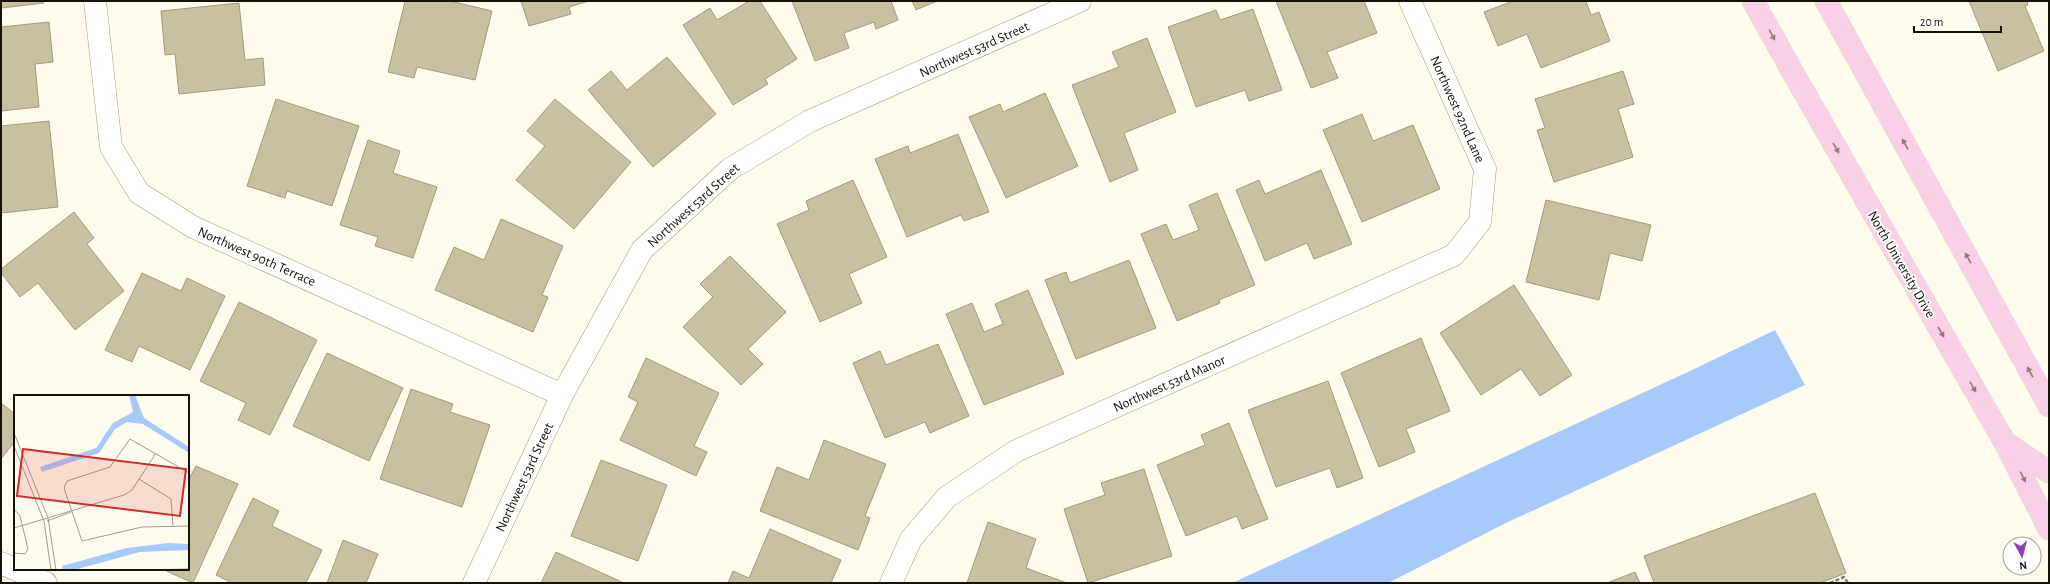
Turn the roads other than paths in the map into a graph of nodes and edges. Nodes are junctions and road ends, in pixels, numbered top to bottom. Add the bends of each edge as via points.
1 (95, 1) edge
2 (1080, 1) edge
3 (1410, 1) edge
4 (1754, 1) edge
5 (1826, 1) edge
6 (1480, 222) joint
7 (562, 394) junction
8 (2049, 406) edge
9 (2005, 443) junction
10 (2049, 472) edge
11 (2049, 529) edge
12 (1, 563) edge
13 (14, 569) edge
14 (17, 570) edge
15 (46, 583) edge
16 (474, 583) edge
17 (891, 583) edge

1 - 7 street, Northwest 90th Terrace via 111,147 139,192 192,227
2 - 7 street, Northwest 53rd Street via 810,121 730,169 642,250
3 - 6 street, Northwest 92nd Lane via 1485,169
4 -> 9 main road, North University Drive via 1795,78
8 -> 5 main road
6 - 17 street, Northwest 53rd Manor via 1454,255 1016,451 946,497 910,539
7 - 16 street, Northwest 53rd Street
9 - 10 main road
9 -> 11 main road, North University Drive
12 - 13 street
14 - 15 street

